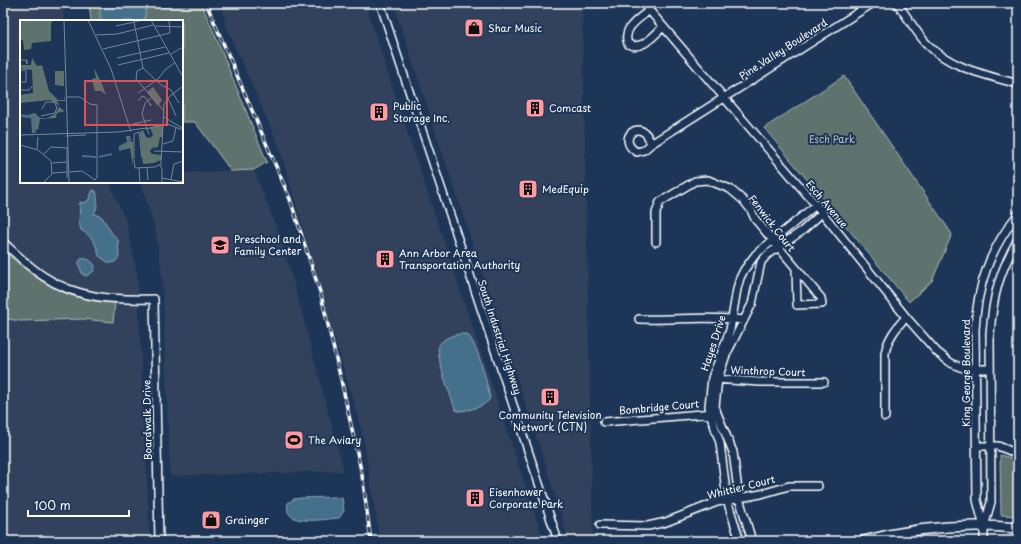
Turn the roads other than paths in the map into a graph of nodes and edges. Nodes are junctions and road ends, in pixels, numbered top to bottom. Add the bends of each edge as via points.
1 (380, 3) edge
2 (643, 3) edge
3 (873, 3) edge
4 (897, 3) edge
5 (648, 11) junction
6 (663, 27) junction
7 (1018, 84) edge
8 (724, 98) junction
9 (651, 144) dead end
10 (816, 205) junction
11 (822, 213) junction
12 (1018, 214) edge
13 (1018, 239) edge
14 (772, 241) junction
15 (3, 242) edge
16 (656, 242) dead end
17 (778, 248) junction
18 (796, 269) junction
19 (906, 317) junction
20 (733, 318) junction
21 (639, 319) dead end
22 (744, 320) junction
23 (975, 369) junction
24 (990, 369) junction
25 (715, 379) junction
26 (824, 382) dead end
27 (713, 413) junction
28 (885, 417) dead end
29 (604, 422) dead end
30 (976, 446) junction
31 (991, 446) junction
32 (1018, 454) edge
33 (818, 486) dead end
34 (738, 498) junction
35 (726, 500) junction
36 (600, 525) dead end
37 (984, 527) junction
38 (1018, 528) edge
39 (159, 541) edge
40 (558, 541) edge
41 (740, 541) edge
42 (752, 541) edge
43 (863, 541) edge
44 (984, 541) edge

1 - 40 street, South Industrial Highway
2 - 5 street, Esch Avenue
3 - 8 street, Pine Valley Boulevard
4 - 7 street via 926,43 937,53 972,71
5 - 6 street, Esch Avenue
5 - 6 street via 626,32 628,44 639,46
6 - 8 street, Esch Avenue
8 - 9 street, Pine Valley Boulevard
8 - 10 street, Esch Avenue
10 - 11 street, Esch Avenue
10 - 14 street, Hayes Drive
11 - 17 street, Hayes Drive
11 - 19 street, Esch Avenue
12 - 23 street, King George Boulevard via 996,246 982,281 976,310
13 - 24 street, King George Boulevard via 998,282 992,308
14 - 16 street, Fenwick Court via 743,200 730,189 708,180 695,181 660,202 656,213
14 - 17 street, Fenwick Court
14 - 20 street, Hayes Drive via 756,254 740,278
15 - 39 street, Boardwalk Drive via 43,276 84,294 106,298 154,298
17 - 18 street, Fenwick Court
17 - 22 street, Hayes Drive via 761,262 752,304
18 - 18 street, Fenwick Court via 821,298 822,304 797,305
19 - 23 street, Esch Avenue via 937,352 951,363
19 - 28 street via 891,335 885,353
20 - 21 street
20 - 22 street
20 - 25 street, Hayes Drive
22 - 25 street, Hayes Drive
23 - 24 street, Esch Avenue
23 - 30 street, King George Boulevard
24 - 31 street, King George Boulevard
25 - 26 street, Winthrop Court
25 - 27 street, Hayes Drive
27 - 29 street, Bombridge Court
27 - 34 street, Hayes Drive via 733,452
27 - 35 street, Hayes Drive via 720,443
30 - 31 street
30 - 37 street, King George Boulevard via 977,500
31 - 32 street
31 - 37 street, King George Boulevard via 991,502
33 - 34 street, Whittier Court via 789,486
34 - 35 street, Whittier Court
34 - 42 street, Hayes Drive
35 - 36 street, Whittier Court via 654,525
35 - 41 street, Hayes Drive
37 - 38 main road
37 - 43 main road via 917,531
37 - 44 street, King George Boulevard

